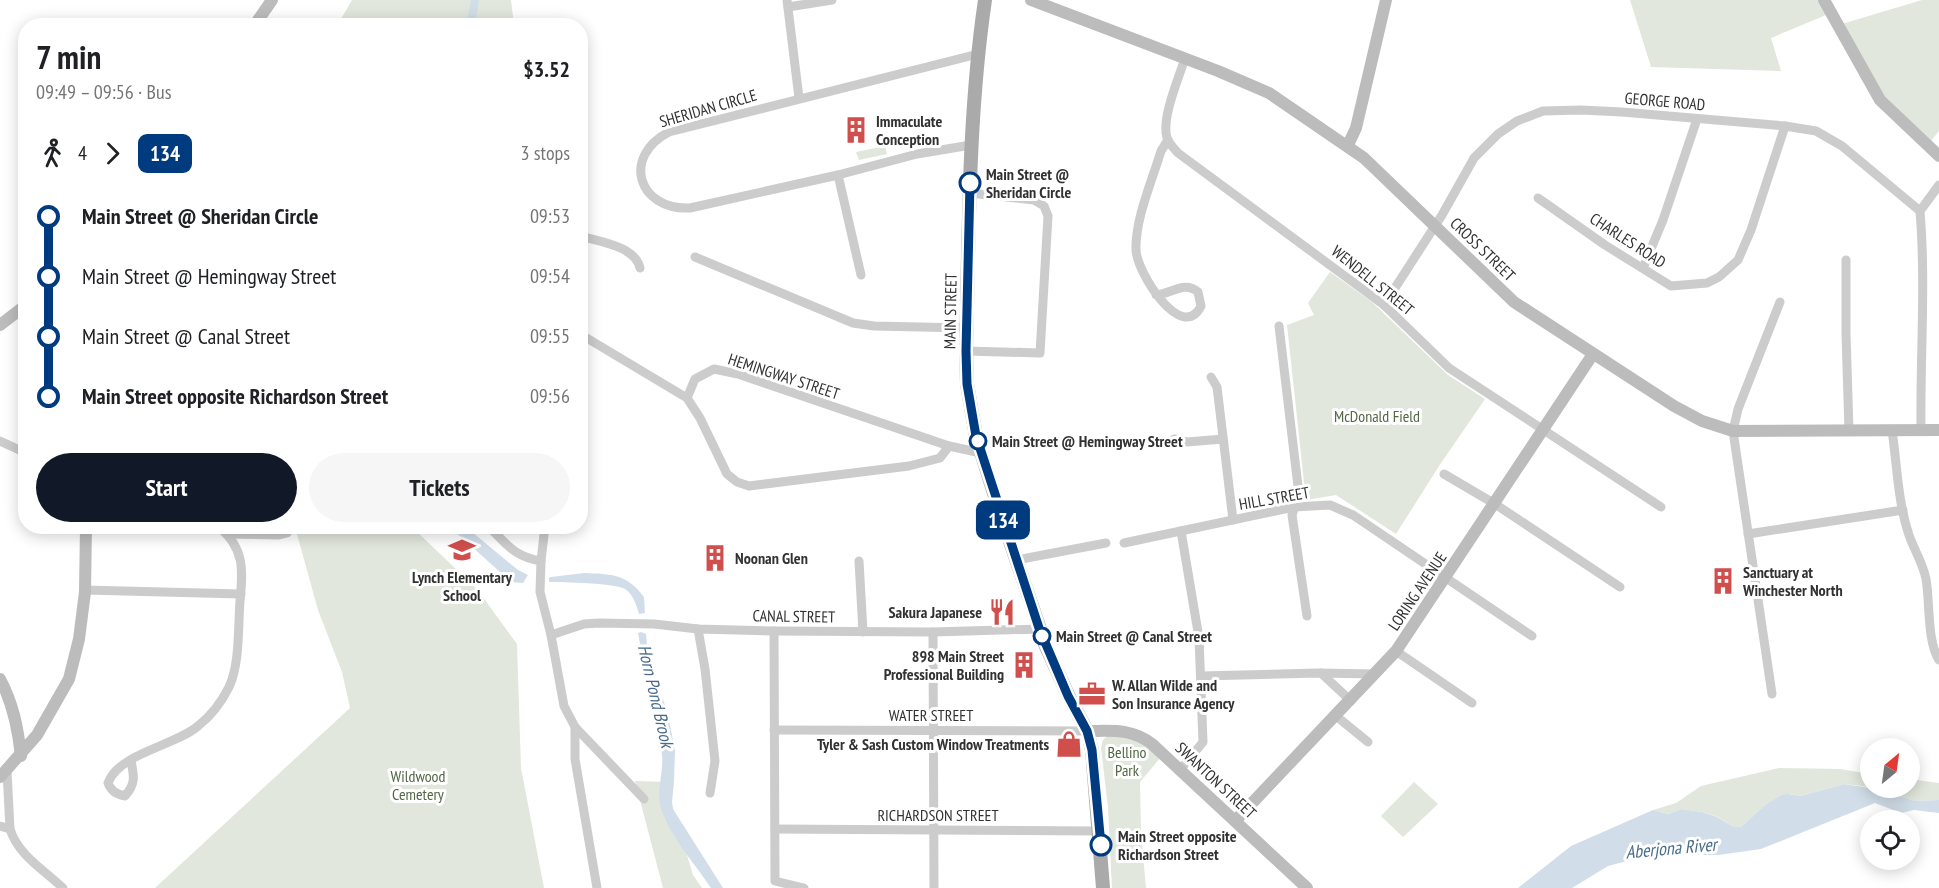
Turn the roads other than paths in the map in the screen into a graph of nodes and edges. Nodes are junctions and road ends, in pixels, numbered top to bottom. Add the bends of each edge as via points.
1 (272, 0) edge
2 (832, 0) edge
3 (985, 0) edge
4 (1031, 0) edge
5 (1386, 0) edge
6 (1824, 0) edge
7 (788, 3) edge
8 (260, 18) edge
9 (978, 54) junction
10 (1185, 58) junction
11 (799, 98) junction
12 (1697, 119) junction
13 (1785, 126) junction
14 (1168, 140) junction
15 (971, 145) junction
16 (1348, 145) junction
17 (1939, 156) edge
18 (838, 175) junction
19 (1939, 185) edge
20 (970, 194) junction
21 (1538, 198) dead end
22 (1920, 212) junction
23 (1434, 226) junction
24 (588, 238) edge
25 (695, 257) dead end
26 (1846, 260) dead end
27 (639, 268) dead end
28 (1643, 268) junction
29 (861, 275) dead end
30 (1156, 295) junction
31 (1780, 302) dead end
32 (1384, 305) junction
33 (18, 310) edge
34 (0, 325) edge
35 (1279, 326) dead end
36 (966, 328) junction
37 (588, 339) edge
38 (966, 351) junction
39 (1593, 354) junction
40 (1211, 377) dead end
41 (687, 398) junction
42 (1544, 429) junction
43 (1892, 430) junction
44 (1921, 430) junction
45 (1939, 430) edge
46 (1733, 431) junction
47 (1849, 431) junction
48 (1174, 439) dead end
49 (1222, 439) junction
50 (0, 441) edge
51 (949, 446) junction
52 (18, 449) edge
53 (981, 453) junction
54 (1444, 474) dead end
55 (1496, 504) junction
56 (1294, 507) junction
57 (1661, 507) dead end
58 (1904, 510) junction
59 (1233, 520) junction
60 (1181, 531) junction
61 (86, 534) edge
62 (226, 534) joint
63 (283, 534) edge
64 (497, 534) edge
65 (544, 534) edge
66 (1748, 534) junction
67 (1106, 543) dead end
68 (1124, 543) dead end
69 (1016, 560) junction
70 (541, 561) junction
71 (859, 561) dead end
72 (1446, 578) junction
73 (1620, 587) dead end
74 (85, 590) junction
75 (241, 594) junction
76 (1307, 616) dead end
77 (698, 628) junction
78 (1039, 628) junction
79 (774, 631) junction
80 (863, 632) junction
81 (933, 632) junction
82 (551, 635) junction
83 (1532, 636) dead end
84 (1396, 651) junction
85 (1939, 660) edge
86 (1321, 673) junction
87 (1376, 674) junction
88 (1201, 676) junction
89 (0, 679) edge
90 (1772, 694) dead end
91 (1351, 701) junction
92 (1472, 703) dead end
93 (1336, 716) junction
94 (575, 727) junction
95 (774, 730) junction
96 (932, 731) junction
97 (1087, 731) junction
98 (1368, 742) dead end
99 (21, 756) junction
100 (131, 761) dead end
101 (1181, 769) junction
102 (3, 774) edge
103 (710, 793) dead end
104 (644, 800) dead end
105 (1236, 820) junction
106 (0, 826) edge
107 (10, 829) junction
108 (775, 829) junction
109 (933, 830) junction
110 (1100, 831) junction
111 (63, 888) edge
112 (597, 888) edge
113 (804, 888) edge
114 (934, 888) edge
115 (1103, 888) edge
116 (1307, 888) edge

1 - 8 street
2 - 7 street
3 - 9 main road, MAIN STREET
4 - 10 street, CROSS STREET
5 - 16 street via 1357,126
6 - 17 street via 1886,107
7 - 11 street
9 - 11 street, SHERIDAN CIRCLE
9 - 15 main road, MAIN STREET
10 - 14 street via 1167,116
10 - 16 street, CROSS STREET via 1264,90
11 - 18 street, SHERIDAN CIRCLE via 684,127 658,138 650,145 641,165 643,183 659,203 690,208
12 - 13 street, GEORGE ROAD
12 - 23 street, GEORGE ROAD via 1581,110 1543,111 1517,121 1474,158
12 - 28 street
13 - 22 street, GEORGE ROAD via 1816,131 1842,146
13 - 28 street, CHARLES ROAD via 1738,260 1719,278 1691,285 1671,286
14 - 30 street via 1161,151 1137,236 1138,265
14 - 32 street, WENDELL STREET via 1178,153
15 - 18 street, SHERIDAN CIRCLE via 917,154
15 - 20 main road, MAIN STREET
16 - 23 street, CROSS STREET
18 - 29 street
19 - 22 street
20 - 36 main road, MAIN STREET
20 - 38 street via 1034,200 1044,206 1048,216 1040,353
21 - 28 street, CHARLES ROAD
22 - 44 street
23 - 32 street, GEORGE ROAD
23 - 39 street, CROSS STREET via 1514,302
24 - 27 street via 629,252 638,260
25 - 36 street via 853,323
26 - 47 street
30 - 30 street via 1190,287 1198,292 1201,306 1196,314 1182,316
31 - 46 street
32 - 42 street, WENDELL STREET via 1449,368
33 - 34 street
35 - 56 street via 1299,495
36 - 38 main road, MAIN STREET
37 - 41 street
38 - 53 main road, MAIN STREET via 971,411
39 - 42 street, LORING AVENUE
39 - 46 street, CROSS STREET via 1674,406
40 - 49 street via 1217,387
41 - 51 street, HEMINGWAY STREET via 695,379 714,369
41 - 51 street via 727,474 749,486 909,466 940,458
42 - 55 street, LORING AVENUE
42 - 57 street, WENDELL STREET
43 - 44 street, CROSS STREET
43 - 47 street, CROSS STREET
43 - 58 street
44 - 45 street, CROSS STREET
46 - 47 street, CROSS STREET
46 - 66 street
48 - 49 street
49 - 59 street
50 - 52 street
51 - 53 street, HEMINGWAY STREET
53 - 69 main road, MAIN STREET
54 - 55 street
55 - 72 street, LORING AVENUE
55 - 73 street
56 - 59 street, HILL STREET
56 - 72 street, HILL STREET via 1330,504 1353,515
56 - 76 street
58 - 66 street
58 - 85 street via 1909,536 1925,575 1932,643
59 - 60 street, HILL STREET
60 - 68 street, HILL STREET
60 - 88 street via 1198,629
61 - 74 street
62 - 63 street
62 - 75 street via 239,556 243,574
64 - 70 street via 519,555
65 - 70 street
66 - 90 street
67 - 69 street
69 - 78 main road, MAIN STREET
70 - 82 street via 540,592
71 - 80 street
72 - 83 street, HILL STREET
72 - 84 street, LORING AVENUE
74 - 75 street
74 - 99 street via 80,639 69,679 38,735
75 - 100 street via 238,645 230,684 219,705 198,726
77 - 79 street, CANAL STREET
77 - 82 street, CANAL STREET via 599,623
77 - 103 street via 715,761
78 - 81 street, CANAL STREET
78 - 97 main road, MAIN STREET
79 - 80 street, CANAL STREET
79 - 95 street
80 - 81 street, CANAL STREET
81 - 96 street
82 - 94 street via 564,706
84 - 87 street, LORING AVENUE
84 - 92 street
86 - 87 street
86 - 88 street
86 - 91 street
87 - 91 street, LORING AVENUE
88 - 101 street via 1203,742
89 - 99 street via 14,713
91 - 93 street, LORING AVENUE
93 - 98 street
93 - 105 street, LORING AVENUE
94 - 104 street
94 - 112 street via 575,759
95 - 96 street, WATER STREET
95 - 108 street
96 - 97 street, WATER STREET
96 - 109 street
97 - 101 street, SWANTON STREET via 1140,735
97 - 110 main road, MAIN STREET
99 - 102 street
101 - 105 street, SWANTON STREET
102 - 107 street
105 - 116 street, SWANTON STREET
106 - 107 street
107 - 111 street via 20,848
108 - 109 street, RICHARDSON STREET
108 - 113 street via 776,881
109 - 110 street, RICHARDSON STREET
109 - 114 street
110 - 115 main road, MAIN STREET

